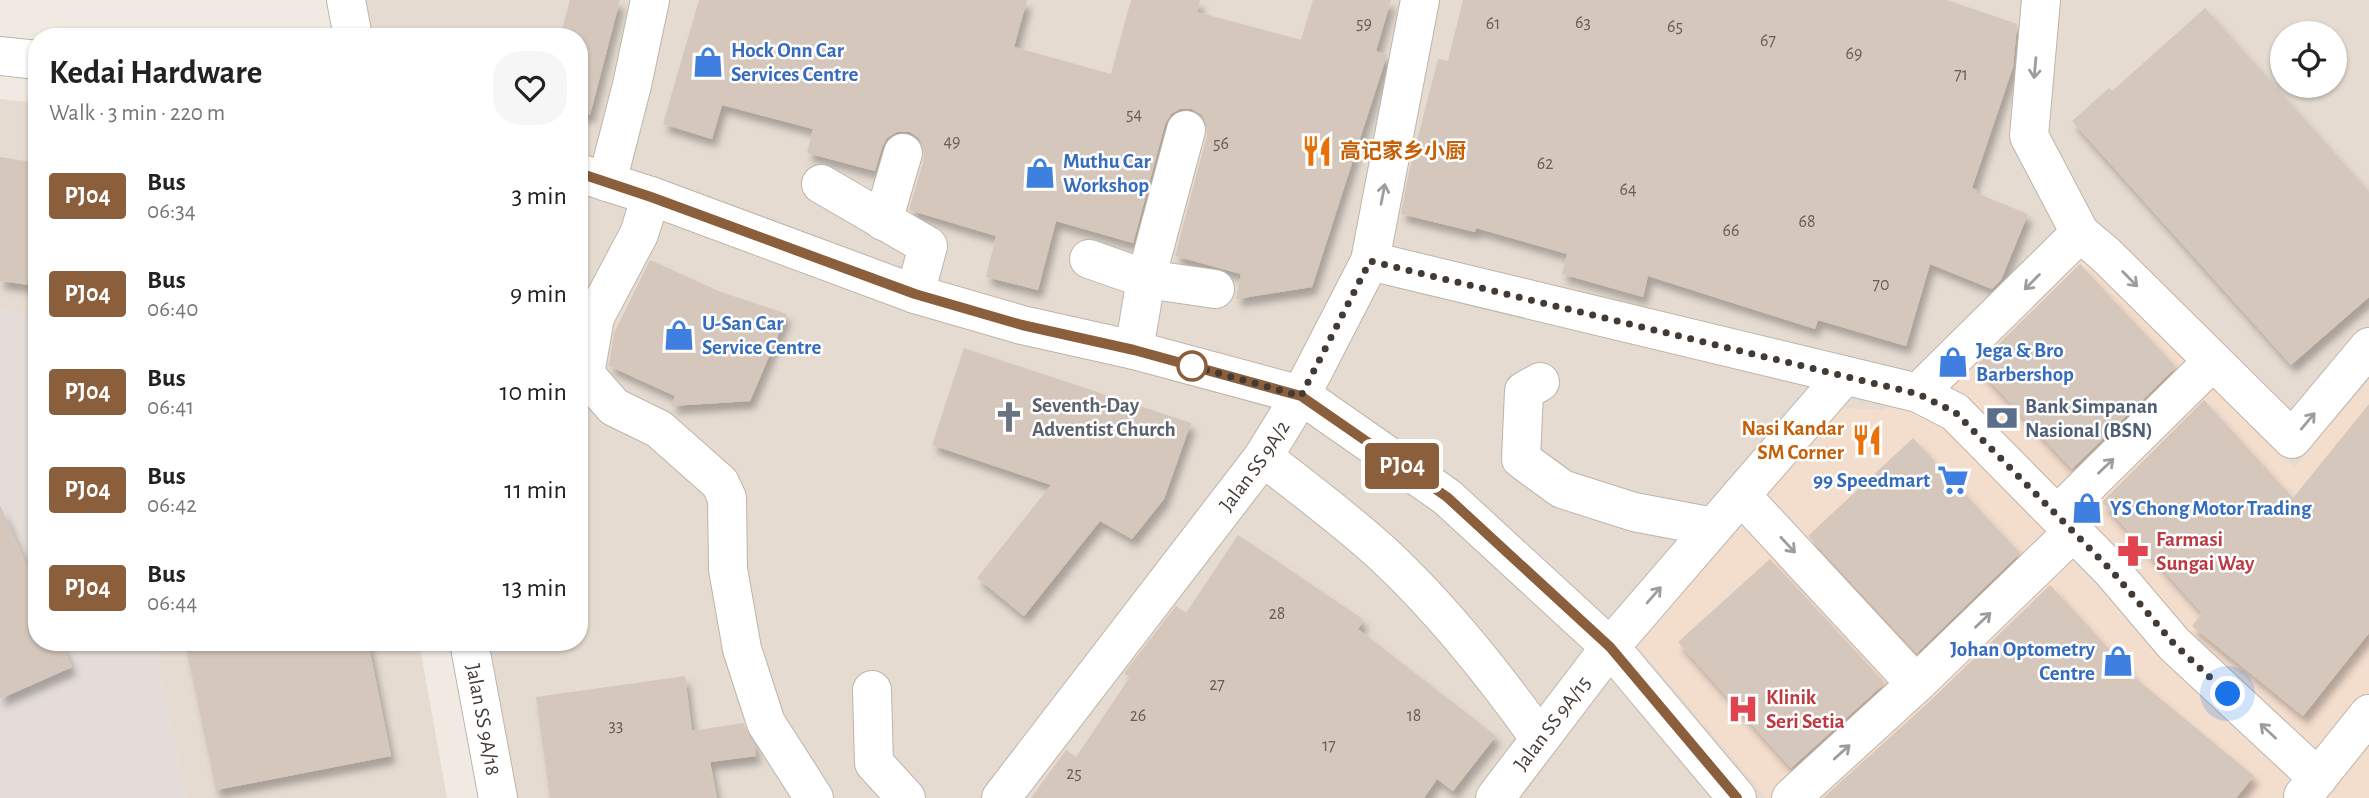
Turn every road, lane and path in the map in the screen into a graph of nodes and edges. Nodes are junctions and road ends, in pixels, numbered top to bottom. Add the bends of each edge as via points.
1 (346, 0) edge
2 (650, 0) edge
3 (1420, 0) edge
4 (2040, 0) edge
5 (351, 28) edge
6 (0, 56) edge
7 (28, 60) edge
8 (1186, 130) dead end
9 (904, 153) dead end
10 (593, 177) edge
11 (821, 184) dead end
12 (651, 197) junction
13 (883, 221) junction
14 (2080, 233) junction
15 (1089, 259) dead end
16 (1370, 261) junction
17 (1146, 279) junction
18 (1215, 289) dead end
19 (915, 294) junction
20 (2369, 347) edge
21 (1134, 350) junction
22 (588, 353) edge
23 (2213, 361) junction
24 (1843, 377) junction
25 (588, 378) edge
26 (1541, 382) dead end
27 (1918, 394) junction
28 (1301, 396) junction
29 (1264, 457) junction
30 (1741, 495) junction
31 (2066, 523) junction
32 (1713, 527) junction
33 (1610, 647) junction
34 (470, 651) edge
35 (1916, 684) junction
36 (872, 690) dead end
37 (2369, 714) edge
38 (1539, 739) junction
39 (2310, 788) edge
40 (498, 798) edge
41 (814, 798) edge
42 (906, 798) edge
43 (1001, 798) edge
44 (1494, 798) edge
45 (1737, 798) edge
46 (1791, 798) edge

1 - 5 street
2 - 10 street via 632,85
16 -> 3 street, Jalan SS 9A/2
4 -> 14 street via 2029,136
6 - 7 street
8 - 17 street
9 - 13 street
10 - 12 street
11 - 13 street
12 - 19 street
12 - 22 street via 639,234 595,317
13 - 19 street via 928,246
14 -> 23 street
14 -> 27 street
15 - 17 street
16 - 24 street
16 - 28 street, Jalan SS 9A/2
17 - 18 street
17 - 21 street
19 - 21 street via 1022,325
23 -> 20 street via 2292,439
21 - 28 street
31 -> 23 street
24 - 27 street
24 - 30 street, Jalan SS 9A/15
25 - 41 street via 614,407 659,429 720,483 727,498 729,569 742,649 766,723
26 - 32 street via 1524,391 1521,459 1562,489 1634,512
27 - 31 street via 1955,412
28 - 29 street, Jalan SS 9A/2
28 - 33 street via 1447,497
29 - 38 street via 1384,555 1460,634
29 - 43 street, Jalan SS 9A/2
30 - 32 street, Jalan SS 9A/15
30 -> 35 street
35 -> 31 street
39 -> 31 street
33 -> 32 street, Jalan SS 9A/15
33 - 38 street, Jalan SS 9A/15
33 - 45 street
34 - 40 street, Jalan SS 9A/18
46 -> 35 street
36 - 42 street via 874,763
37 - 39 street
38 - 44 street, Jalan SS 9A/15

